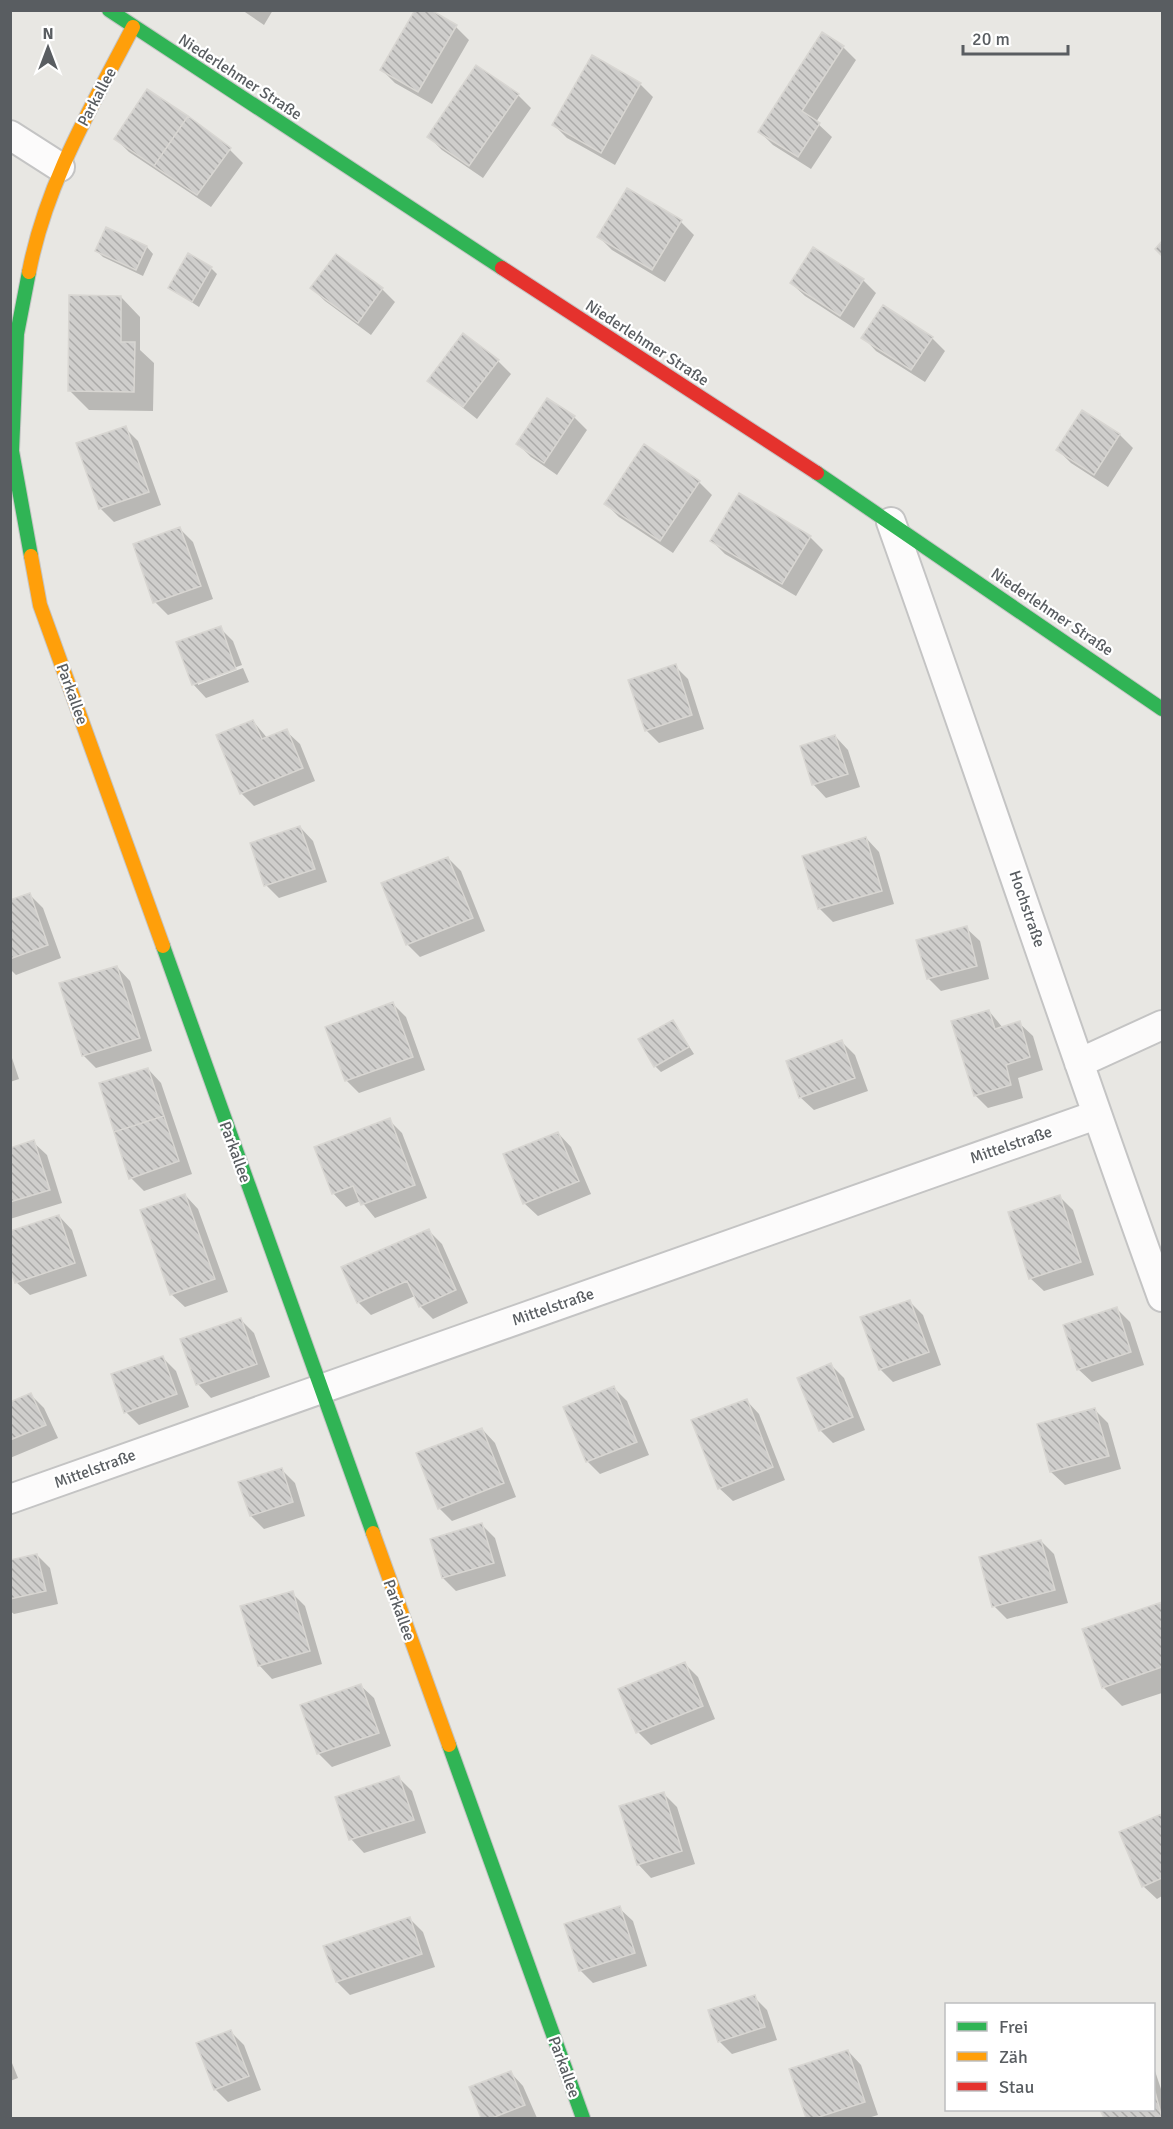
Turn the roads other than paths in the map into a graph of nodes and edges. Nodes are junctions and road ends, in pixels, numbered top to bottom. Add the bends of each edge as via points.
1 (109, 10) edge
2 (133, 27) junction
3 (10, 135) edge
4 (60, 167) junction
5 (891, 522) junction
6 (1162, 709) edge
7 (1162, 1025) edge
8 (1079, 1063) junction
9 (1096, 1115) junction
10 (1162, 1297) edge
11 (320, 1389) junction
12 (10, 1500) edge
13 (583, 2118) edge

1 - 2 street, Niederlehmer Straße
2 - 4 street, Parkallee
2 - 5 street, Niederlehmer Straße
3 - 4 street
4 - 11 street, Parkallee via 34,245 17,334 12,452 40,605
5 - 6 street, Niederlehmer Straße
5 - 8 street, Hochstraße
7 - 8 street
8 - 9 street, Hochstraße
9 - 10 street, Hochstraße
9 - 11 street, Mittelstraße
11 - 12 street, Mittelstraße
11 - 13 street, Parkallee

